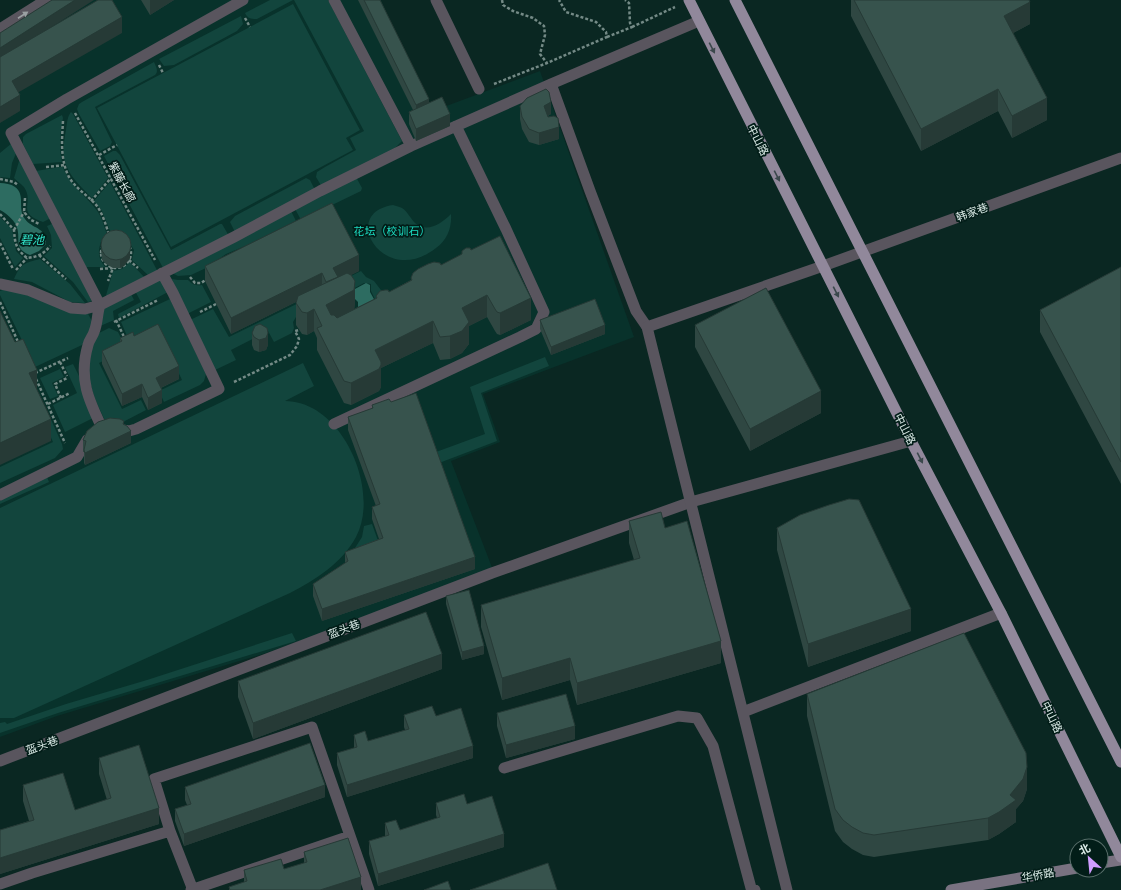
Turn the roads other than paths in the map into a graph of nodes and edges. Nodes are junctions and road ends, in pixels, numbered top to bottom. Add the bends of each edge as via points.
1 (46, 0) edge
2 (243, 0) edge
3 (334, 0) edge
4 (436, 0) edge
5 (689, 0) edge
6 (737, 2) edge
7 (698, 21) junction
8 (0, 30) edge
9 (774, 77) joint
10 (551, 84) junction
11 (479, 90) road end
12 (785, 98) joint
13 (792, 112) joint
14 (456, 126) junction
15 (803, 133) joint
16 (412, 146) junction
17 (810, 147) joint
18 (1121, 158) edge
19 (820, 168) joint
20 (828, 182) joint
21 (863, 251) junction
22 (822, 266) junction
23 (870, 266) joint
24 (162, 273) junction
25 (0, 284) edge
26 (100, 305) junction
27 (647, 327) junction
28 (334, 424) dead end
29 (103, 430) junction
30 (911, 441) junction
31 (0, 495) edge
32 (691, 502) junction
33 (1001, 613) junction
34 (743, 712) junction
35 (0, 761) edge
36 (1121, 763) edge
37 (504, 768) dead end
38 (170, 831) junction
39 (350, 836) junction
40 (1121, 858) edge
41 (1109, 861) edge
42 (1069, 869) edge
43 (3, 886) edge
44 (192, 890) edge
45 (369, 890) edge
46 (755, 890) edge
47 (787, 890) edge
48 (951, 890) edge

8 -> 1 street
2 - 26 street via 11,133
3 - 16 street
4 - 11 street
5 - 7 main road, 中山路
6 - 9 main road
7 - 10 street
7 -> 22 main road, 中山路
9 - 12 street
10 - 14 street
10 - 27 street via 636,311
12 - 13 main road
13 - 15 street
14 - 16 street
14 - 28 street via 544,312 536,329
15 - 17 main road
16 - 24 street
17 - 19 street
18 - 21 street, 韩家巷
19 - 20 main road
20 - 21 street
21 - 22 street, 韩家巷
21 - 23 street
22 - 27 street, 韩家巷
22 -> 30 main road, 中山路
23 - 36 main road
24 - 26 street
24 - 29 street via 218,389 136,429
25 - 26 street via 28,290 71,308 85,309
26 - 29 street via 83,363 91,405
27 - 32 street
29 - 31 street via 87,440 77,457
30 - 32 street, 盔头巷
30 -> 33 main road, 中山路
32 - 34 street
32 - 35 street, 盔头巷 via 492,572
33 - 34 street
33 - 40 main road, 中山路
34 - 47 street
37 - 46 street via 678,716 697,718 713,746 751,888
38 - 39 street via 154,779 312,727
38 - 43 street
38 - 44 street
39 - 44 street
39 - 45 street
40 - 41 main road
42 - 48 main road, 华侨路

